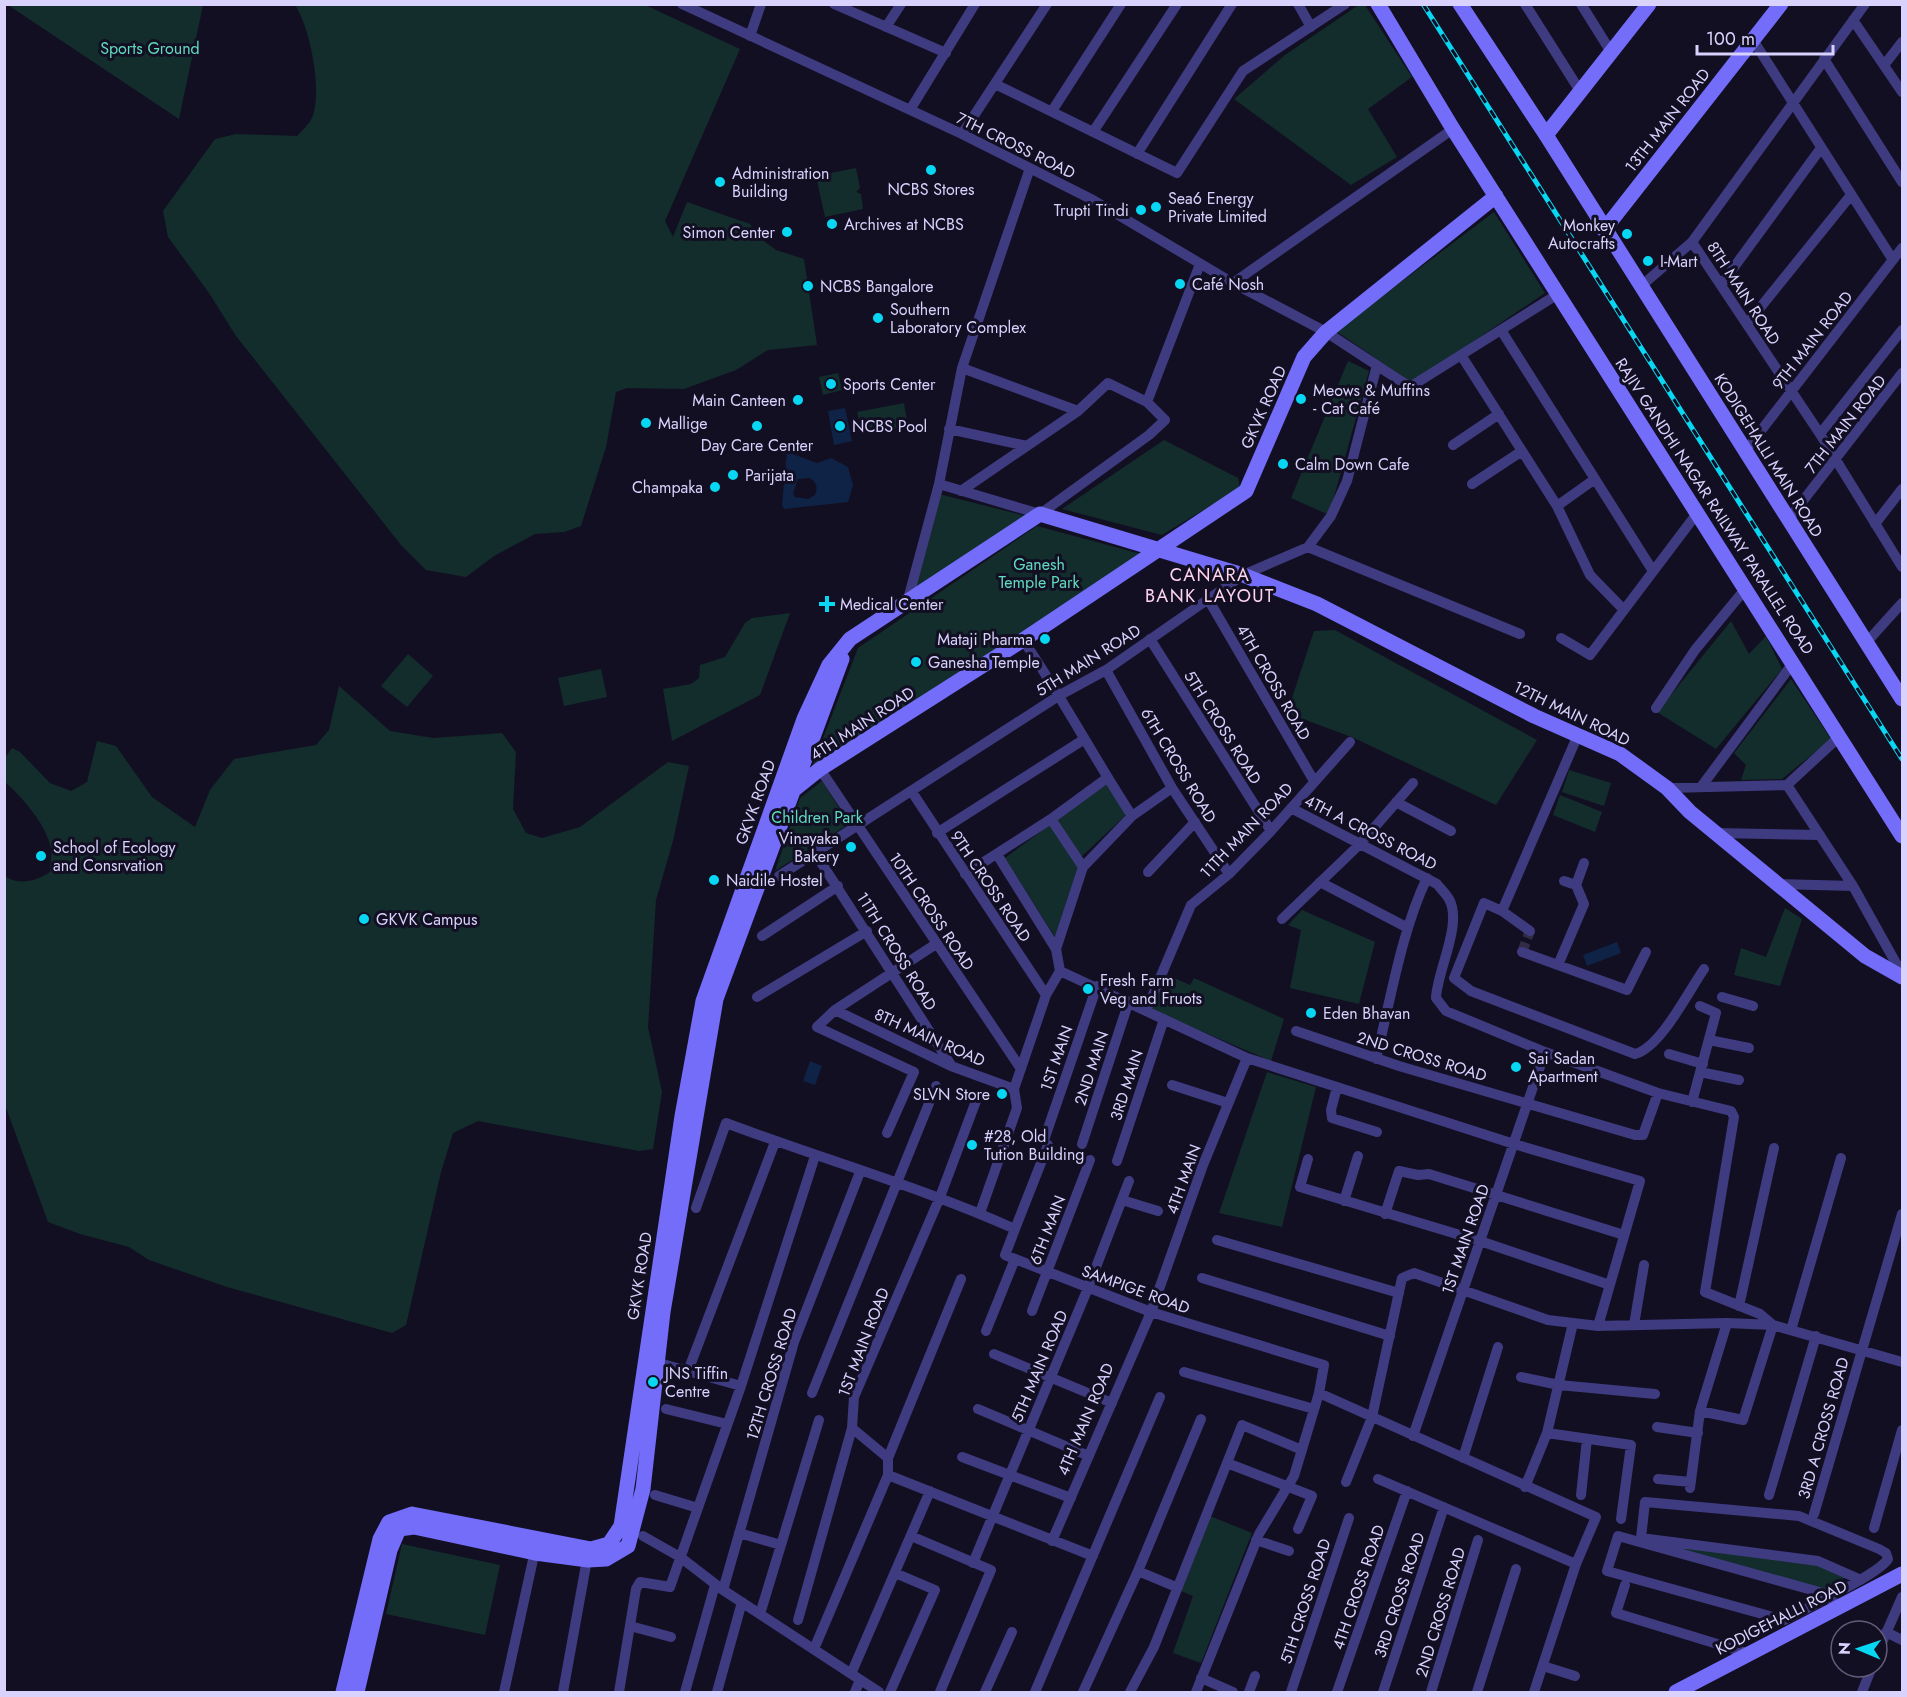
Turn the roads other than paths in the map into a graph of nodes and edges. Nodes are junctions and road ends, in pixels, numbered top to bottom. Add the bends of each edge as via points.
1 (682, 4) edge
2 (761, 4) edge
3 (834, 4) edge
4 (901, 4) edge
5 (975, 4) edge
6 (1047, 4) edge
7 (1121, 4) edge
8 (1177, 4) edge
9 (1232, 4) edge
10 (1298, 4) edge
11 (1345, 4) edge
12 (1378, 4) edge
13 (1460, 4) edge
14 (1526, 4) edge
15 (1581, 4) edge
16 (1649, 4) edge
17 (1781, 4) edge
18 (1865, 4) edge
19 (1853, 20) junction
20 (886, 27) junction
21 (1311, 27) junction
22 (750, 36) junction
23 (1753, 40) junction
24 (1902, 42) edge
25 (1611, 52) junction
26 (946, 53) junction
27 (1824, 58) junction
28 (1885, 64) junction
29 (995, 84) junction
30 (1580, 91) junction
31 (1902, 92) edge
32 (1792, 103) junction
33 (910, 110) junction
34 (1052, 111) junction
35 (1453, 129) junction
36 (1093, 132) junction
37 (962, 134) junction
38 (1546, 135) junction
39 (1821, 148) junction
40 (1137, 154) junction
41 (1030, 168) junction
42 (1902, 182) edge
43 (1851, 195) junction
44 (1496, 196) junction
45 (1604, 230) junction
46 (1692, 242) junction
47 (1902, 248) edge
48 (1893, 260) junction
49 (1200, 264) junction
50 (1233, 283) junction
51 (1721, 285) junction
52 (1640, 287) junction
53 (1558, 294) junction
54 (1747, 324) junction
55 (1501, 330) junction
56 (1902, 330) edge
57 (1326, 332) junction
58 (1461, 355) junction
59 (1377, 365) junction
60 (962, 368) junction
61 (1902, 374) edge
62 (1791, 392) junction
63 (1147, 402) junction
64 (1078, 411) junction
65 (1498, 414) junction
66 (949, 429) junction
67 (1820, 434) junction
68 (1453, 445) dead end
69 (1027, 446) junction
70 (1746, 450) junction
71 (1522, 451) junction
72 (1836, 460) junction
73 (1595, 479) junction
74 (939, 484) junction
75 (1472, 484) dead end
76 (1902, 489) edge
77 (961, 491) junction
78 (1557, 506) junction
79 (1698, 512) junction
80 (1040, 514) junction
81 (1788, 520) junction
82 (1875, 524) junction
83 (1308, 547) junction
84 (1159, 548) junction
85 (1902, 566) edge
86 (1653, 571) junction
87 (1243, 575) junction
88 (1746, 588) junction
89 (1208, 599) junction
90 (907, 603) junction
91 (1902, 603) edge
92 (1624, 610) junction
93 (1520, 634) dead end
94 (1561, 638) dead end
95 (850, 639) junction
96 (1150, 639) junction
97 (1023, 640) junction
98 (1866, 643) junction
99 (1793, 663) junction
100 (1106, 670) junction
101 (1901, 694) edge
102 (1060, 695) junction
103 (1656, 708) dead end
104 (1840, 736) junction
105 (1577, 737) junction
106 (1083, 740) junction
107 (1350, 742) dead end
108 (820, 770) junction
109 (1107, 778) junction
110 (1314, 781) junction
111 (1413, 783) dead end
112 (1787, 785) junction
113 (1701, 787) junction
114 (1172, 788) junction
115 (1668, 788) junction
116 (795, 789) junction
117 (912, 792) junction
118 (1396, 802) junction
119 (781, 803) junction
120 (1291, 808) junction
121 (1132, 816) junction
122 (1051, 819) junction
123 (1195, 822) junction
124 (858, 827) junction
125 (1271, 831) junction
126 (1451, 831) dead end
127 (1715, 832) junction
128 (937, 833) junction
129 (1820, 835) junction
130 (1902, 836) edge
131 (1359, 844) junction
132 (815, 853) junction
133 (998, 856) junction
134 (1584, 862) dead end
135 (1083, 867) junction
136 (1148, 872) dead end
137 (965, 874) junction
138 (1230, 874) junction
139 (779, 876) dead end
140 (1427, 878) junction
141 (1564, 881) dead end
142 (1320, 882) junction
143 (1776, 884) junction
144 (1576, 885) junction
145 (1853, 885) junction
146 (838, 886) junction
147 (1502, 911) junction
148 (1282, 919) dead end
149 (1408, 928) junction
150 (867, 931) junction
151 (1530, 931) dead end
152 (762, 936) dead end
153 (936, 944) junction
154 (1056, 950) junction
155 (1522, 952) dead end
156 (1646, 952) dead end
157 (1558, 965) junction
158 (1704, 969) dead end
159 (1060, 971) junction
160 (891, 972) junction
161 (1902, 975) edge
162 (1097, 986) junction
163 (1046, 995) junction
164 (756, 997) dead end
165 (1722, 997) dead end
166 (1129, 1001) junction
167 (1700, 1006) dead end
168 (1753, 1006) dead end
169 (835, 1010) junction
170 (1146, 1011) junction
171 (1164, 1019) junction
172 (1296, 1031) dead end
173 (1709, 1040) junction
174 (1749, 1048) dead end
175 (1545, 1052) junction
176 (1669, 1054) dead end
177 (1247, 1058) junction
178 (1376, 1059) junction
179 (951, 1066) junction
180 (1701, 1068) junction
181 (1021, 1069) junction
182 (1738, 1080) dead end
183 (1172, 1085) dead end
184 (936, 1086) dead end
185 (1337, 1087) junction
186 (1014, 1089) junction
187 (1658, 1093) junction
188 (975, 1101) dead end
189 (1692, 1102) junction
190 (1228, 1103) junction
191 (1528, 1103) junction
192 (1377, 1132) dead end
193 (887, 1133) dead end
194 (775, 1142) junction
195 (1082, 1144) dead end
196 (1514, 1144) junction
197 (1774, 1148) dead end
198 (815, 1156) junction
199 (1358, 1156) dead end
200 (1841, 1158) dead end
201 (1308, 1159) dead end
202 (1090, 1160) dead end
203 (1117, 1161) dead end
204 (860, 1172) junction
205 (1129, 1181) dead end
206 (898, 1185) junction
207 (1496, 1194) junction
208 (940, 1197) junction
209 (1122, 1200) junction
210 (1344, 1201) junction
211 (696, 1208) dead end
212 (1158, 1211) dead end
213 (980, 1213) junction
214 (1385, 1214) junction
215 (1902, 1214) edge
216 (1015, 1229) junction
217 (1624, 1235) junction
218 (1217, 1240) dead end
219 (1480, 1241) junction
220 (1015, 1259) junction
221 (1644, 1264) dead end
222 (1048, 1272) junction
223 (1202, 1278) dead end
224 (961, 1279) dead end
225 (1610, 1285) junction
226 (1088, 1288) junction
227 (1463, 1289) junction
228 (1399, 1293) junction
229 (1739, 1306) junction
230 (1032, 1311) dead end
231 (1151, 1312) junction
232 (1573, 1323) junction
233 (1727, 1323) junction
234 (1634, 1325) junction
235 (1773, 1325) junction
236 (1598, 1326) junction
237 (986, 1330) dead end
238 (1791, 1330) junction
239 (1390, 1336) junction
240 (1816, 1336) junction
241 (1498, 1347) dead end
242 (1862, 1351) junction
243 (994, 1354) dead end
244 (651, 1361) junction
245 (1902, 1362) edge
246 (688, 1371) junction
247 (1184, 1372) dead end
248 (1051, 1376) junction
249 (1521, 1377) dead end
250 (1559, 1385) junction
251 (741, 1386) junction
252 (812, 1393) dead end
253 (1319, 1393) junction
254 (1655, 1394) dead end
255 (1160, 1397) dead end
256 (1112, 1403) junction
257 (666, 1409) dead end
258 (978, 1409) dead end
259 (1314, 1409) junction
260 (1700, 1411) junction
261 (1372, 1418) junction
262 (1201, 1419) dead end
263 (819, 1420) dead end
264 (727, 1424) junction
265 (1657, 1427) dead end
266 (852, 1428) junction
267 (1028, 1430) junction
268 (1902, 1430) edge
269 (1547, 1433) junction
270 (1698, 1433) junction
271 (1413, 1436) junction
272 (1587, 1439) junction
273 (1302, 1450) junction
274 (1089, 1456) junction
275 (962, 1457) dead end
276 (888, 1458) junction
277 (1463, 1458) junction
278 (1227, 1464) junction
279 (888, 1475) junction
280 (1010, 1476) junction
281 (1378, 1479) dead end
282 (1658, 1479) dead end
283 (1346, 1482) dead end
284 (1287, 1487) junction
285 (1525, 1487) junction
286 (930, 1491) junction
287 (1407, 1491) junction
288 (1581, 1494) dead end
289 (655, 1495) dead end
290 (1769, 1495) dead end
291 (1071, 1498) junction
292 (1444, 1507) junction
293 (698, 1508) junction
294 (1814, 1514) dead end
295 (993, 1516) junction
296 (1348, 1518) dead end
297 (1621, 1519) dead end
298 (1874, 1528) dead end
299 (1298, 1529) dead end
300 (740, 1533) junction
301 (643, 1536) dead end
302 (911, 1536) junction
303 (1256, 1540) junction
304 (1478, 1540) dead end
305 (1052, 1541) junction
306 (781, 1545) junction
307 (537, 1546) junction
308 (1289, 1551) dead end
309 (588, 1554) junction
310 (1093, 1556) junction
311 (680, 1557) junction
312 (973, 1563) junction
313 (1576, 1564) junction
314 (1516, 1569) dead end
315 (1138, 1571) junction
316 (895, 1573) junction
317 (1902, 1574) edge
318 (1859, 1579) junction
319 (1625, 1585) dead end
320 (1176, 1587) junction
321 (719, 1588) junction
322 (1902, 1597) edge
323 (1835, 1601) junction
324 (742, 1602) junction
325 (760, 1614) junction
326 (798, 1620) dead end
327 (1889, 1625) edge
328 (630, 1626) junction
329 (1012, 1632) dead end
330 (671, 1636) dead end
331 (814, 1648) junction
332 (1750, 1653) junction
333 (1543, 1666) junction
334 (1255, 1676) dead end
335 (1575, 1676) dead end
336 (855, 1677) junction
337 (1201, 1678) junction
338 (343, 1692) edge
339 (357, 1692) edge
340 (504, 1692) edge
341 (563, 1692) edge
342 (619, 1692) edge
343 (685, 1692) edge
344 (717, 1692) edge
345 (855, 1692) edge
346 (879, 1692) edge
347 (890, 1692) edge
348 (940, 1692) edge
349 (986, 1692) edge
350 (1035, 1692) edge
351 (1083, 1692) edge
352 (1130, 1692) edge
353 (1196, 1692) edge
354 (1233, 1692) edge
355 (1249, 1692) edge
356 (1291, 1692) edge
357 (1337, 1692) edge
358 (1383, 1692) edge
359 (1431, 1692) edge
360 (1477, 1692) edge
361 (1534, 1692) edge
362 (1676, 1692) edge

1 - 22 street, 7TH CROSS ROAD
2 - 22 street
3 - 20 street
4 - 20 street
5 - 26 street
6 - 29 street
7 - 34 street
8 - 36 street
9 - 40 street
10 - 21 street
11 - 21 street
12 - 35 main road
13 - 38 main road, KODIGEHALLI MAIN ROAD
14 - 30 street
15 - 25 street
16 - 25 main road
17 - 23 main road, 13TH MAIN ROAD
18 - 19 street, 8TH MAIN ROAD
19 - 27 street, 8TH MAIN ROAD
19 - 28 street
20 - 26 street
21 - 40 street via 1243,71 1177,173
22 - 33 street, 7TH CROSS ROAD
23 - 32 street
23 - 45 main road, 13TH MAIN ROAD
24 - 28 street
25 - 30 main road
26 - 33 street
27 - 32 street, 8TH MAIN ROAD
27 - 42 street
28 - 31 street
29 - 34 street
29 - 37 street
30 - 38 main road
32 - 39 street
32 - 46 street, 8TH MAIN ROAD
33 - 37 street, 7TH CROSS ROAD
34 - 36 street
35 - 44 main road
35 - 50 street
36 - 40 street
37 - 41 street, 7TH CROSS ROAD
38 - 45 main road, KODIGEHALLI MAIN ROAD
39 - 43 street
39 - 51 street
41 - 49 street, 7TH CROSS ROAD via 1093,200
41 - 60 street
43 - 48 street
43 - 54 street
44 - 53 main road, RAJIV GANDHI NAGAR RAILWAY PARALLEL ROAD
44 - 57 main road, GKVK ROAD
45 - 52 main road, KODIGEHALLI MAIN ROAD
46 - 51 street, 8TH MAIN ROAD
46 - 52 street
47 - 48 street, 9TH MAIN ROAD
48 - 62 street, 9TH MAIN ROAD
49 - 50 street, 7TH CROSS ROAD
49 - 63 street
50 - 57 street, 7TH CROSS ROAD
51 - 54 street, 8TH MAIN ROAD
52 - 70 main road, KODIGEHALLI MAIN ROAD
53 - 55 street
53 - 79 main road, RAJIV GANDHI NAGAR RAILWAY PARALLEL ROAD
54 - 62 street, 8TH MAIN ROAD
55 - 58 street
55 - 73 street
56 - 67 street
57 - 59 street, 7TH CROSS ROAD
57 - 84 main road, GKVK ROAD via 1304,357 1246,491
58 - 59 street, 7TH CROSS ROAD via 1410,387
58 - 65 street
59 - 83 street via 1347,481 1331,516
60 - 64 street
60 - 66 street
61 - 72 street, 7TH MAIN ROAD
62 - 67 street, 8TH MAIN ROAD
62 - 70 street, 9TH MAIN ROAD
63 - 64 street via 1108,383
63 - 80 street via 1166,420
64 - 69 street
65 - 68 street
65 - 71 street
66 - 69 street
66 - 74 street
67 - 72 street, 8TH MAIN ROAD
69 - 77 street
70 - 81 main road, KODIGEHALLI MAIN ROAD
71 - 75 street
71 - 78 street
72 - 81 street, 7TH MAIN ROAD
72 - 82 street, 8TH MAIN ROAD
73 - 78 street
73 - 86 street
74 - 77 street
74 - 90 street
76 - 82 street
77 - 80 street
78 - 92 street via 1590,575
79 - 86 street
79 - 88 main road, RAJIV GANDHI NAGAR RAILWAY PARALLEL ROAD
80 - 84 main road
80 - 90 main road, GKVK ROAD
81 - 98 main road, KODIGEHALLI MAIN ROAD
82 - 85 street, 8TH MAIN ROAD
83 - 87 street, 5TH MAIN ROAD
83 - 93 street
84 - 87 main road, 12TH MAIN ROAD
84 - 97 main road, 4TH MAIN ROAD
86 - 92 street
87 - 89 street, 5TH MAIN ROAD
87 - 105 main road, 12TH MAIN ROAD via 1317,604
88 - 99 main road, RAJIV GANDHI NAGAR RAILWAY PARALLEL ROAD
88 - 103 street via 1695,650
89 - 96 street, 5TH MAIN ROAD
89 - 110 street, 4TH CROSS ROAD
90 - 95 main road, GKVK ROAD
91 - 98 street
92 - 94 street via 1590,655
95 - 116 main road, GKVK ROAD
95 - 119 main road, GKVK ROAD via 825,674 804,719
96 - 100 street, 5TH MAIN ROAD
96 - 125 street, 5TH CROSS ROAD
97 - 102 street
97 - 108 main road, 4TH MAIN ROAD
98 - 101 main road, KODIGEHALLI MAIN ROAD
99 - 104 main road, RAJIV GANDHI NAGAR RAILWAY PARALLEL ROAD
99 - 113 street
100 - 102 street, 5TH MAIN ROAD
100 - 114 street, 6TH CROSS ROAD
102 - 106 street
102 - 117 street, 5TH MAIN ROAD
104 - 112 street
104 - 130 main road, RAJIV GANDHI NAGAR RAILWAY PARALLEL ROAD
105 - 115 main road, 12TH MAIN ROAD via 1620,754
105 - 147 street
106 - 109 street
106 - 128 street
107 - 110 street, 11TH MAIN ROAD
108 - 116 main road, 4TH MAIN ROAD
108 - 124 street, 10TH CROSS ROAD
109 - 121 street
109 - 122 street
110 - 120 street, 11TH MAIN ROAD
111 - 118 street
112 - 113 street
112 - 129 street
113 - 115 street
114 - 121 street
114 - 123 street, 6TH CROSS ROAD
115 - 127 main road, 12TH MAIN ROAD
116 - 119 main road, GKVK ROAD
117 - 124 street, 5TH MAIN ROAD
117 - 128 street, 9TH CROSS ROAD
118 - 126 street
118 - 131 street
119 - 244 main road, GKVK ROAD via 703,1001
120 - 125 street, 11TH MAIN ROAD
120 - 131 street, 4TH A CROSS ROAD
121 - 135 street
122 - 133 street
122 - 135 street
123 - 136 street
123 - 138 street, 6TH CROSS ROAD
124 - 132 street, 5TH MAIN ROAD
124 - 153 street, 10TH CROSS ROAD
125 - 138 street, 11TH MAIN ROAD
127 - 129 street
127 - 143 main road, 12TH MAIN ROAD
128 - 137 street, 9TH CROSS ROAD
129 - 145 street
131 - 140 street, 4TH A CROSS ROAD
131 - 142 street
132 - 139 street, 5TH MAIN ROAD
132 - 146 street, 11TH CROSS ROAD
133 - 137 street
133 - 154 street
134 - 144 street
135 - 154 street
137 - 163 street, 9TH CROSS ROAD
138 - 170 street, 11TH MAIN ROAD via 1191,905
140 - 149 street
140 - 175 street, 4TH A CROSS ROAD via 1450,901 1452,925 1436,998 1446,1011
141 - 144 street
142 - 148 street
142 - 149 street
143 - 145 street
143 - 161 main road, 12TH MAIN ROAD via 1865,956
144 - 157 street via 1584,904
145 - 161 street
146 - 150 street, 11TH CROSS ROAD
146 - 152 street
147 - 151 street
147 - 158 street via 1484,903 1454,978 1471,991 1635,1054 1644,1052 1662,1032
149 - 178 street
150 - 160 street, 11TH CROSS ROAD
150 - 164 street
153 - 160 street
153 - 181 street, 10TH CROSS ROAD
154 - 159 street
155 - 157 street
156 - 157 street via 1627,990
159 - 162 street
159 - 163 street
160 - 169 street
160 - 179 street, 11TH CROSS ROAD
162 - 166 street
162 - 216 street, 1ST MAIN
163 - 181 street
165 - 168 street
166 - 170 street
166 - 195 street, 2ND MAIN
167 - 173 street via 1716,1013
169 - 179 street, 8TH MAIN ROAD
169 - 193 street via 817,1028 914,1072
170 - 171 street
171 - 177 street
171 - 203 street, 3RD MAIN
172 - 178 street, 2ND CROSS ROAD
173 - 174 street
173 - 180 street
175 - 187 street
175 - 191 street, 1ST MAIN ROAD
176 - 180 street
177 - 185 street
177 - 190 street, 4TH MAIN
178 - 191 street, 2ND CROSS ROAD
179 - 186 street, 8TH MAIN ROAD
180 - 182 street
180 - 189 street
181 - 186 street
183 - 190 street
184 - 206 street
185 - 192 street via 1332,1118
185 - 196 street
186 - 213 street via 1017,1108
187 - 189 street
187 - 191 street, 2ND CROSS ROAD via 1643,1135
188 - 208 street, 1ST MAIN ROAD
189 - 229 street via 1731,1111 1734,1117 1705,1292
190 - 231 street, 4TH MAIN
191 - 196 street, 1ST MAIN ROAD
194 - 198 street
194 - 211 street via 726,1123
194 - 246 street
196 - 207 street, 1ST MAIN ROAD
196 - 217 street via 1640,1181
197 - 229 street
198 - 204 street
198 - 251 street
199 - 210 street
200 - 238 street
201 - 210 street via 1300,1187
202 - 222 street, 6TH MAIN
204 - 206 street
204 - 300 street, 12TH CROSS ROAD via 794,1342
205 - 209 street, 5TH MAIN ROAD
206 - 208 street
206 - 252 street
207 - 214 street via 1429,1174 1399,1171
207 - 217 street
207 - 219 street, 1ST MAIN ROAD
208 - 213 street
208 - 266 street, 1ST MAIN ROAD via 854,1397
209 - 212 street
209 - 226 street, 5TH MAIN ROAD
210 - 214 street
213 - 216 street
214 - 219 street
215 - 242 street
216 - 220 street via 1005,1255
217 - 225 street
218 - 228 street
219 - 225 street
219 - 227 street, 1ST MAIN ROAD
220 - 222 street, SAMPIGE ROAD
220 - 237 street
221 - 234 street
222 - 226 street, SAMPIGE ROAD
222 - 230 street, 6TH MAIN
223 - 239 street
224 - 276 street
225 - 236 street
226 - 231 street, SAMPIGE ROAD
226 - 248 street, 5TH MAIN ROAD
227 - 228 street via 1414,1273 1402,1278
227 - 232 street via 1548,1320
227 - 271 street, 1ST MAIN ROAD
228 - 239 street
229 - 235 street via 1760,1314
231 - 253 street, SAMPIGE ROAD via 1323,1365
231 - 256 street, 4TH MAIN ROAD
232 - 236 street
232 - 250 street
233 - 234 street
233 - 235 street
233 - 260 street
234 - 236 street
235 - 238 street
235 - 260 street via 1743,1420
238 - 240 street
239 - 261 street
240 - 242 street
240 - 290 street
241 - 277 street
242 - 245 street
242 - 294 street, 3RD A CROSS ROAD
243 - 248 street
244 - 246 street
244 - 309 main road, GKVK ROAD via 621,1526 609,1544
246 - 251 street
247 - 259 street
248 - 256 street
248 - 267 street, 5TH MAIN ROAD
249 - 250 street
250 - 254 street
250 - 269 street
251 - 264 street
253 - 259 street
253 - 261 street
255 - 310 street
256 - 274 street, 4TH MAIN ROAD
257 - 264 street
258 - 267 street
259 - 273 street
260 - 270 street
261 - 271 street
261 - 283 street
262 - 315 street
263 - 306 street
264 - 293 street
265 - 270 street
266 - 276 street
266 - 326 street, 1ST MAIN ROAD
267 - 274 street
267 - 280 street, 5TH MAIN ROAD
268 - 298 street
269 - 272 street
269 - 285 street
270 - 282 street via 1691,1485
271 - 277 street
272 - 288 street
272 - 297 street via 1631,1445
273 - 278 street via 1242,1425
273 - 284 street
274 - 291 street, 4TH MAIN ROAD
275 - 280 street
276 - 279 street
277 - 285 street
278 - 284 street
278 - 320 street
279 - 286 street
279 - 331 street
280 - 291 street
280 - 295 street, 5TH MAIN ROAD
281 - 287 street
284 - 299 street via 1312,1496
284 - 303 street
285 - 313 street via 1596,1517
286 - 295 street
286 - 302 street
287 - 292 street
287 - 357 street, 4TH CROSS ROAD
289 - 293 street
291 - 305 street, 4TH MAIN ROAD
292 - 313 street
292 - 358 street, 3RD CROSS ROAD
293 - 311 street
295 - 305 street
295 - 312 street, 5TH MAIN ROAD
296 - 356 street, 5TH CROSS ROAD
300 - 306 street
300 - 321 street, 12TH CROSS ROAD
301 - 311 street
302 - 312 street
302 - 316 street
303 - 308 street
303 - 337 street
304 - 359 street, 2ND CROSS ROAD
305 - 310 street
306 - 325 street
307 - 309 main road
307 - 338 main road via 412,1514 389,1522 380,1539
307 - 339 main road via 414,1527 399,1529 390,1550
307 - 340 street
309 - 341 street
310 - 350 street
311 - 321 street
311 - 328 street via 670,1587 640,1582
312 - 348 street via 991,1570
313 - 333 street
314 - 360 street
315 - 320 street
315 - 351 street
316 - 336 street
316 - 347 street via 935,1590
317 - 323 main road, KODIGEHALLI ROAD
318 - 318 street via 1885,1563 1886,1553 1798,1516 1645,1502 1641,1538 1818,1561
318 - 323 street
319 - 332 street via 1616,1613
320 - 352 street via 1154,1647
321 - 324 street
321 - 343 street, 12TH CROSS ROAD
322 - 327 street
323 - 323 street via 1618,1536 1607,1571 1784,1620
323 - 332 main road, KODIGEHALLI ROAD
324 - 325 street
324 - 344 street
325 - 331 street
328 - 330 street
328 - 342 street
329 - 349 street
331 - 336 street
332 - 362 main road, KODIGEHALLI ROAD
333 - 335 street
333 - 361 street
334 - 355 street
336 - 345 street
336 - 346 street
337 - 353 street
337 - 354 street

